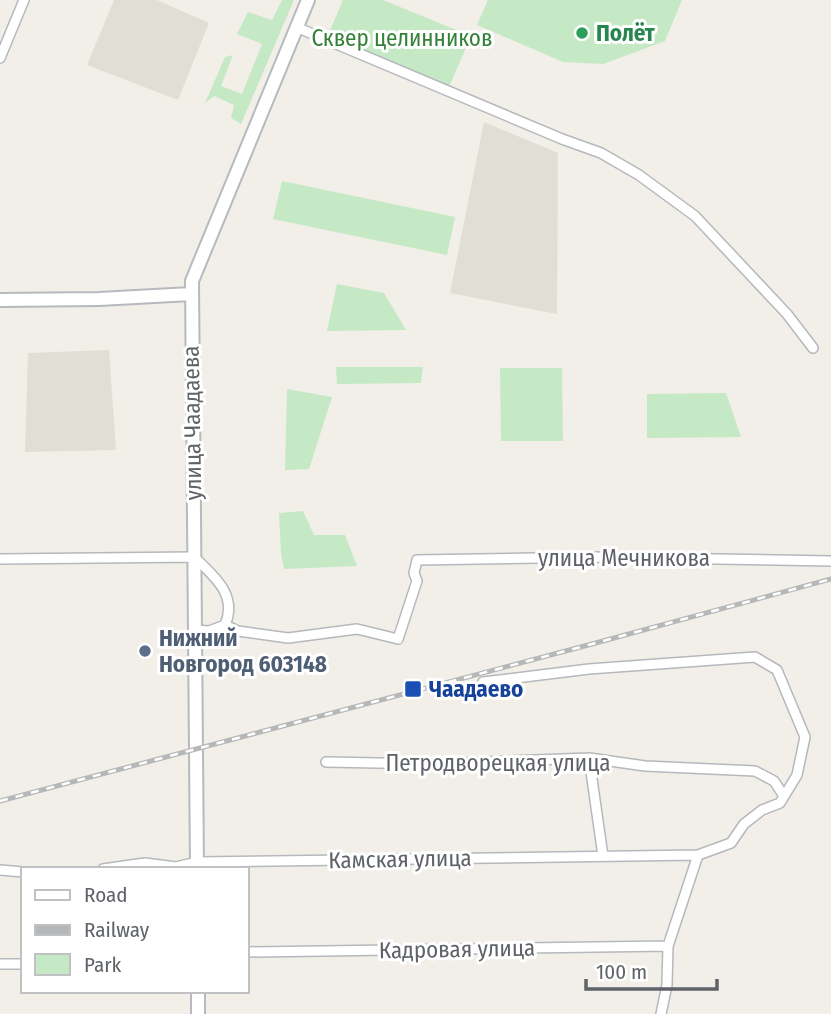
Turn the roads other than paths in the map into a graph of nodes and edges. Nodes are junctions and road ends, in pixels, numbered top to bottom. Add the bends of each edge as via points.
1 (24, 0) edge
2 (308, 0) edge
3 (296, 27) junction
4 (0, 58) edge
5 (191, 295) junction
6 (0, 300) edge
7 (813, 348) dead end
8 (194, 557) junction
9 (0, 559) edge
10 (831, 561) edge
11 (225, 625) junction
12 (195, 630) junction
13 (482, 682) dead end
14 (589, 758) junction
15 (326, 762) dead end
16 (785, 796) junction
17 (698, 855) junction
18 (603, 856) junction
19 (197, 866) edge
20 (117, 867) edge
21 (176, 867) edge
22 (176, 867) edge
23 (0, 870) edge
24 (21, 872) edge
25 (668, 946) junction
26 (248, 952) edge
27 (0, 964) edge
28 (21, 964) edge
29 (198, 993) edge
30 (198, 1014) edge
31 (661, 1014) edge

1 - 4 street
2 - 3 street, улица Чаадаева
3 - 5 street, улица Чаадаева via 193,275
3 - 7 street via 601,153 639,175 695,216
5 - 6 street
5 - 8 street, улица Чаадаева
8 - 9 street
8 - 11 street via 226,592
8 - 12 street, улица Чаадаева
10 - 11 street, улица Мечникова via 593,556 417,560 417,581 398,639 357,629 288,638
11 - 12 street
12 - 19 street, улица Чаадаева
13 - 16 street via 754,657 777,670 805,737 797,775
14 - 15 street, Петродворецкая улица via 430,764
14 - 16 street, Петродворецкая улица via 645,766 755,771 774,781
14 - 18 street
16 - 17 street, Камская улица via 744,824 731,843
17 - 18 street, Камская улица
17 - 25 street
18 - 19 street, Камская улица
19 - 21 street, Камская улица
20 - 22 street, Камская улица via 145,863
23 - 24 street
25 - 26 street, Кадровая улица
25 - 31 street
27 - 28 street
29 - 30 street

